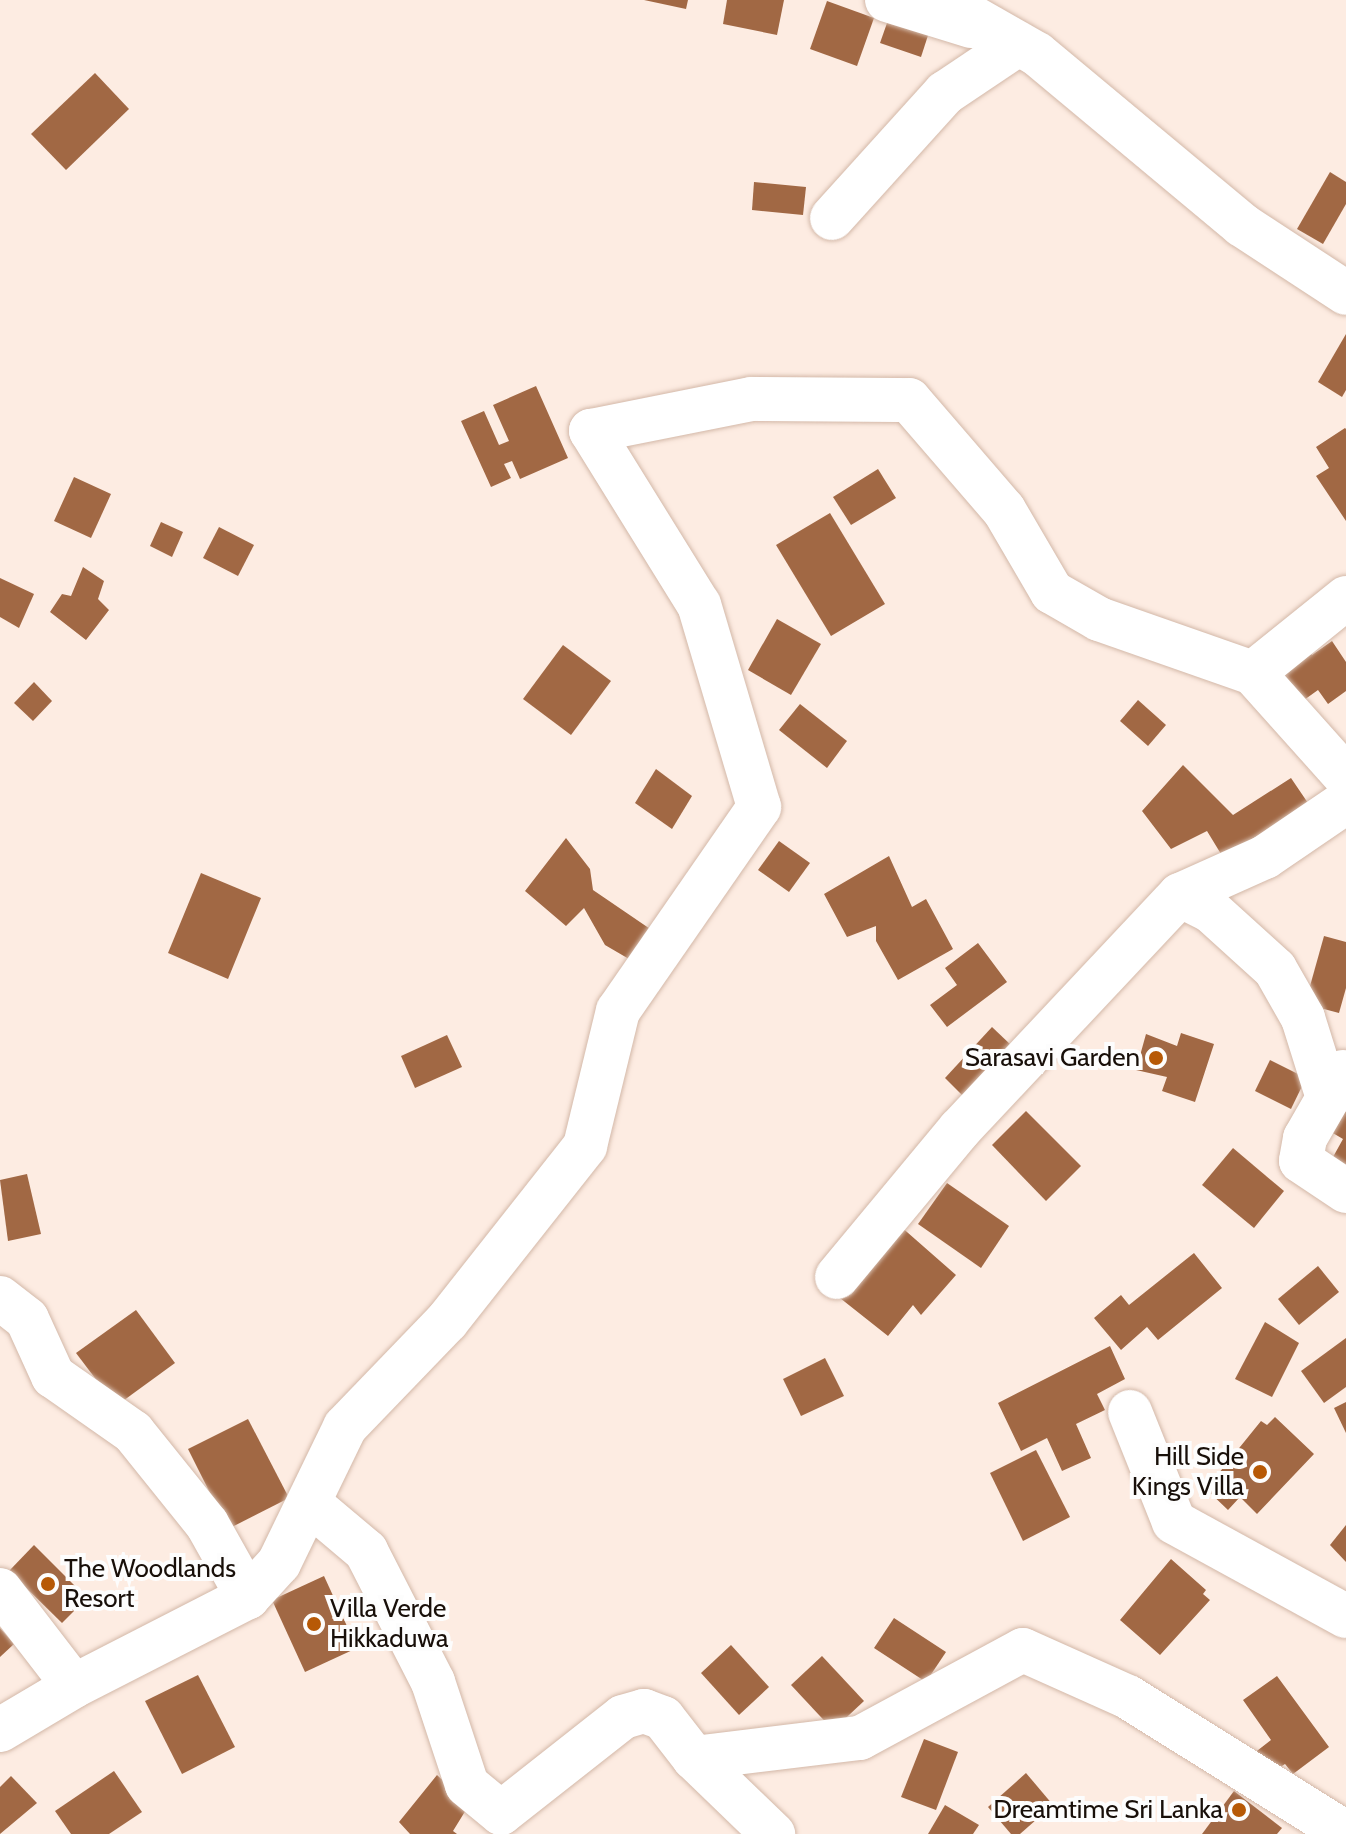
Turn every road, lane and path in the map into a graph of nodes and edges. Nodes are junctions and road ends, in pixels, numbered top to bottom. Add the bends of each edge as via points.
1 (887, 0) edge
2 (942, 0) edge
3 (1013, 40) junction
4 (832, 218) dead end
5 (1346, 293) edge
6 (1346, 598) edge
7 (1253, 673) junction
8 (1346, 777) edge
9 (1346, 802) edge
10 (1180, 895) junction
11 (1337, 1083) edge
12 (1346, 1191) edge
13 (837, 1277) dead end
14 (0, 1298) edge
15 (1130, 1412) dead end
16 (309, 1503) junction
17 (0, 1590) edge
18 (248, 1597) junction
19 (1346, 1616) edge
20 (74, 1686) junction
21 (0, 1730) edge
22 (694, 1758) junction
23 (1346, 1833) edge
24 (773, 1834) edge

1 - 3 street
2 - 3 street
3 - 4 street via 945,93
3 - 5 street via 1144,139 1242,225
6 - 7 street
7 - 8 street
7 - 16 street via 1099,619 1052,592 1004,510 909,400 751,399 591,431 699,605 759,807 618,1011 585,1146 447,1321 345,1427
9 - 10 street via 1265,857
10 - 11 street via 1211,911 1275,969
10 - 13 street via 960,1129
11 - 12 street via 1305,1138 1301,1161
14 - 18 street via 27,1319 53,1376 133,1432 207,1524
15 - 19 street via 1174,1522
16 - 18 street via 279,1563
16 - 22 street via 366,1551 433,1682 467,1785 501,1813 623,1717 644,1711 663,1718
17 - 20 street
18 - 20 street
20 - 21 street
22 - 23 street via 860,1738 1023,1650 1128,1697
22 - 24 street

